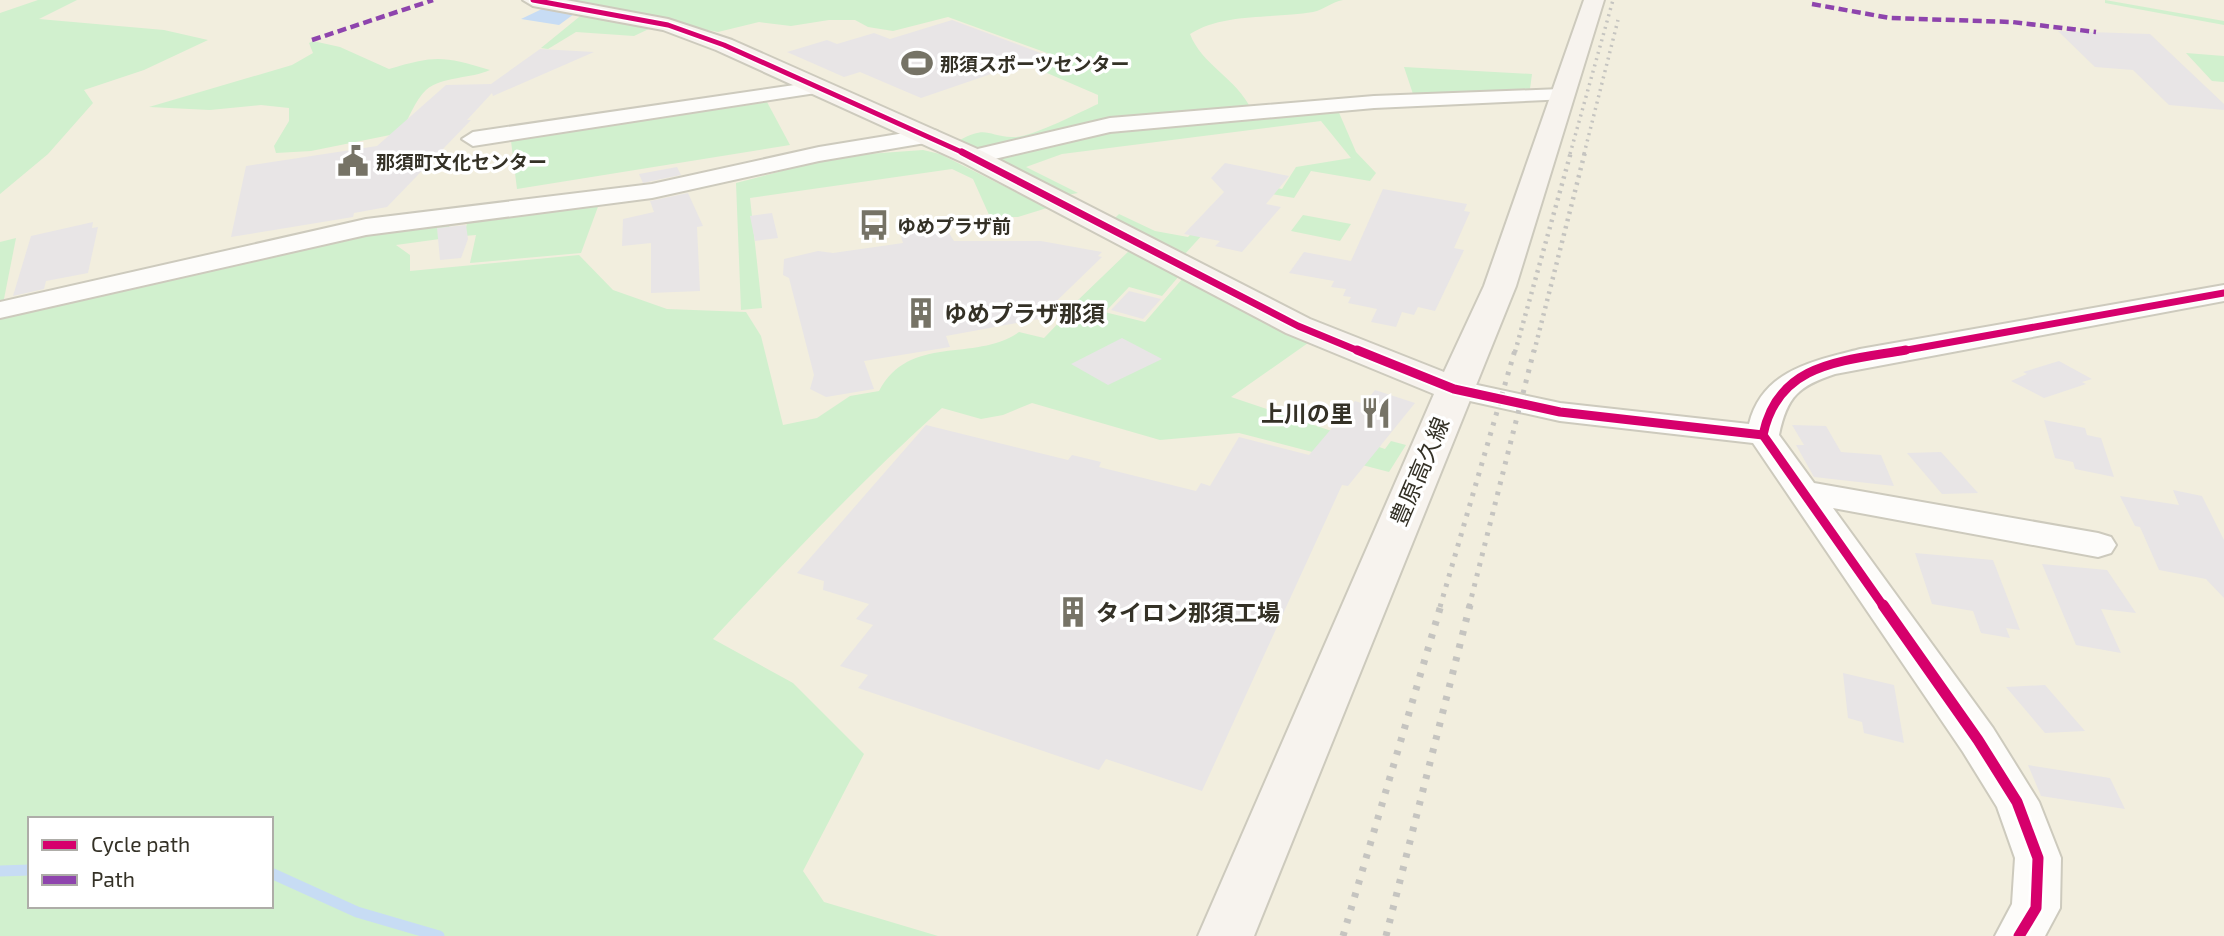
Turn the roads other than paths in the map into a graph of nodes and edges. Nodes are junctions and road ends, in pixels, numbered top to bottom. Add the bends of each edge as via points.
1 (533, 0) edge
2 (1594, 0) edge
3 (822, 87) junction
4 (1561, 95) junction
5 (929, 136) junction
6 (473, 139) dead end
7 (973, 157) junction
8 (2224, 293) edge
9 (0, 310) edge
10 (1454, 389) junction
11 (1763, 435) junction
12 (1804, 492) junction
13 (2098, 545) dead end
14 (1226, 936) edge
15 (2019, 936) edge

1 - 3 main road via 668,24
2 - 4 main road, 豊原高久線
3 - 5 main road
3 - 6 street
4 - 7 street via 1374,102 1110,125
4 - 10 main road, 豊原高久線 via 1500,286
5 - 7 main road
5 - 9 street via 819,154 652,191 366,227
7 - 10 main road via 1298,326
8 - 11 street via 1814,370 1779,392 1766,412
10 - 11 street via 1560,412
10 - 14 main road, 豊原高久線
11 - 12 street
12 - 13 street
12 - 15 street via 2017,802 2039,858 2036,908

